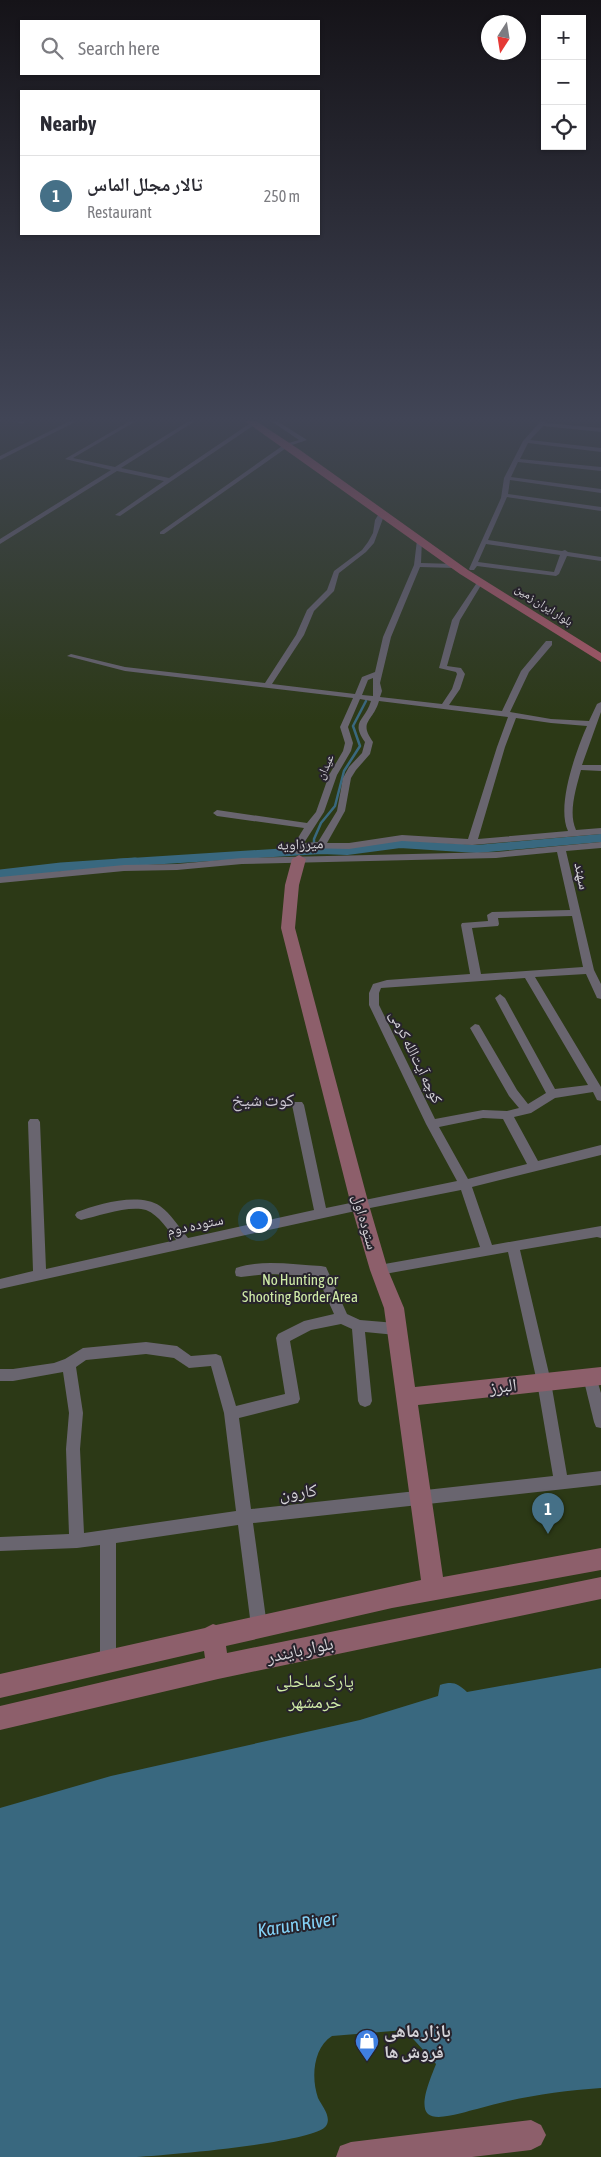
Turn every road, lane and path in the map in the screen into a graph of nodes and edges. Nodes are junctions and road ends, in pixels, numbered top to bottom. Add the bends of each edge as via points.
1 (32, 522) edge
2 (178, 522) edge
3 (378, 522) edge
4 (394, 522) edge
5 (406, 522) edge
6 (493, 522) edge
7 (162, 533) dead end
8 (420, 540) junction
9 (0, 542) edge
10 (484, 542) junction
11 (565, 552) junction
12 (601, 559) edge
13 (417, 565) junction
14 (455, 566) junction
15 (473, 567) junction
16 (480, 582) junction
17 (549, 643) dead end
18 (601, 649) edge
19 (71, 656) dead end
20 (601, 658) edge
21 (377, 674) junction
22 (267, 686) junction
23 (358, 697) junction
24 (376, 699) junction
25 (601, 704) edge
26 (444, 708) junction
27 (509, 714) junction
28 (590, 724) junction
29 (578, 767) junction
30 (601, 768) edge
31 (217, 813) dead end
32 (308, 826) junction
33 (601, 830) edge
34 (574, 834) junction
35 (472, 842) junction
36 (531, 844) junction
37 (316, 845) junction
38 (599, 845) edge
39 (561, 849) junction
40 (299, 853) junction
41 (601, 856) edge
42 (0, 880) edge
43 (574, 912) junction
44 (589, 970) junction
45 (528, 973) junction
46 (476, 976) junction
47 (601, 995) edge
48 (500, 998) dead end
49 (475, 1028) dead end
50 (598, 1093) edge
51 (552, 1094) junction
52 (298, 1104) dead end
53 (527, 1110) junction
54 (507, 1115) junction
55 (34, 1122) dead end
56 (432, 1124) junction
57 (601, 1150) edge
58 (534, 1167) junction
59 (465, 1184) junction
60 (360, 1205) junction
61 (321, 1214) junction
62 (81, 1215) dead end
63 (601, 1233) edge
64 (186, 1244) junction
65 (513, 1246) junction
66 (488, 1251) junction
67 (379, 1270) junction
68 (241, 1272) dead end
69 (40, 1274) junction
70 (0, 1284) edge
71 (342, 1318) junction
72 (358, 1326) junction
73 (396, 1329) junction
74 (69, 1364) junction
75 (0, 1375) edge
76 (596, 1377) edge
77 (544, 1382) junction
78 (405, 1397) junction
79 (365, 1401) dead end
80 (231, 1413) junction
81 (601, 1422) edge
82 (601, 1478) edge
83 (561, 1483) junction
84 (421, 1498) junction
85 (246, 1517) junction
86 (108, 1537) junction
87 (77, 1541) junction
88 (0, 1544) edge
89 (601, 1559) edge
90 (601, 1588) edge
91 (433, 1589) junction
92 (260, 1626) junction
93 (213, 1636) junction
94 (108, 1663) junction
95 (218, 1667) junction
96 (0, 1686) edge
97 (0, 1718) edge
98 (531, 2135) dead end
99 (351, 2157) edge

1 - 9 street
2 - 7 street
3 - 22 street via 371,543 336,572 330,591 311,610 300,635
4 - 8 main road, بلوار ایران زمین
5 - 15 main road, بلوار ایران زمین
6 - 10 street
8 - 13 street, عیدان
8 - 14 main road, بلوار ایران زمین
10 - 11 street
10 - 15 street
11 - 12 street
11 - 15 street via 556,574
13 - 14 street
13 - 21 street, عیدان via 387,637
14 - 16 main road, بلوار ایران زمین
15 - 18 main road, بلوار ایران زمین
16 - 20 main road, بلوار ایران زمین
16 - 26 street via 455,626 443,668 458,670 461,674
17 - 27 street via 525,672
19 - 22 street via 125,669
21 - 23 street, عیدان via 365,678
21 - 24 street, عیدان
22 - 23 street
23 - 24 street
23 - 32 street, عیدان via 344,728 349,743 347,751 333,774 320,812
24 - 26 street
24 - 37 street, عیدان via 362,726 369,742 366,754 347,778 341,811
25 - 28 street
26 - 27 street
27 - 28 street via 551,722
27 - 35 street
28 - 29 street
29 - 30 street
29 - 34 street via 569,825
31 - 32 street
32 - 40 street, عیدان
33 - 34 street
34 - 36 street
35 - 36 street
35 - 37 street via 402,838 349,846
36 - 39 street, میرزاویه
36 - 40 street, میرزاویه via 496,855
37 - 40 street
38 - 39 street, میرزاویه
38 - 41 street
39 - 43 street, سهند
40 - 42 street, میرزاویه via 177,867 124,868
40 - 60 street, ستوده اول via 288,928
43 - 44 street, سهند
43 - 46 street via 492,915 494,924 466,925
44 - 45 street, کوچه آیت‌الله کرمی
44 - 47 street, سهند
45 - 46 street, کوچه آیت‌الله کرمی
45 - 50 street
46 - 56 street, کوچه آیت‌الله کرمی via 387,983 377,986 374,993 374,1005
48 - 51 street
49 - 53 street
50 - 51 street
51 - 53 street
52 - 61 street
53 - 54 street
54 - 56 street via 483,1114
54 - 58 street
55 - 69 street
56 - 59 street, کوچه آیت‌الله کرمی
57 - 58 street, ستوده دوم
58 - 59 street, ستوده دوم
59 - 60 street, ستوده دوم
59 - 66 street, کوچه آیت‌الله کرمی
60 - 61 street, ستوده دوم
60 - 67 street, ستوده اول
61 - 64 street, ستوده دوم
62 - 64 street via 138,1204 149,1206
63 - 65 street
64 - 69 street, ستوده دوم
65 - 66 street
65 - 77 street
66 - 67 street
67 - 73 street, ستوده اول via 394,1308
68 - 71 street via 268,1269 321,1271
69 - 70 street, ستوده دوم
71 - 72 street
71 - 80 street via 309,1325 283,1338 293,1399
72 - 73 street
72 - 79 street
73 - 78 street, ستوده اول
74 - 75 street via 54,1369
74 - 80 street via 83,1354 146,1348 176,1352 189,1362 216,1360
74 - 87 street via 76,1413 73,1449
76 - 77 street, البرز
76 - 81 street
77 - 78 street, البرز
77 - 83 street
78 - 84 street, ستوده اول
80 - 85 street
82 - 83 street, کارون
83 - 84 street, کارون
84 - 85 street, کارون
84 - 91 street, ستوده اول
85 - 86 street, کارون
85 - 92 street
86 - 87 street, کارون
86 - 94 street
87 - 88 street, کارون
89 - 91 street, بلوار بایندر
90 - 95 street, بلوار بایندر
91 - 92 street, بلوار بایندر
92 - 93 street, بلوار بایندر
93 - 94 street, بلوار بایندر
93 - 95 street
94 - 96 street, بلوار بایندر
95 - 97 street, بلوار بایندر
98 - 99 street

